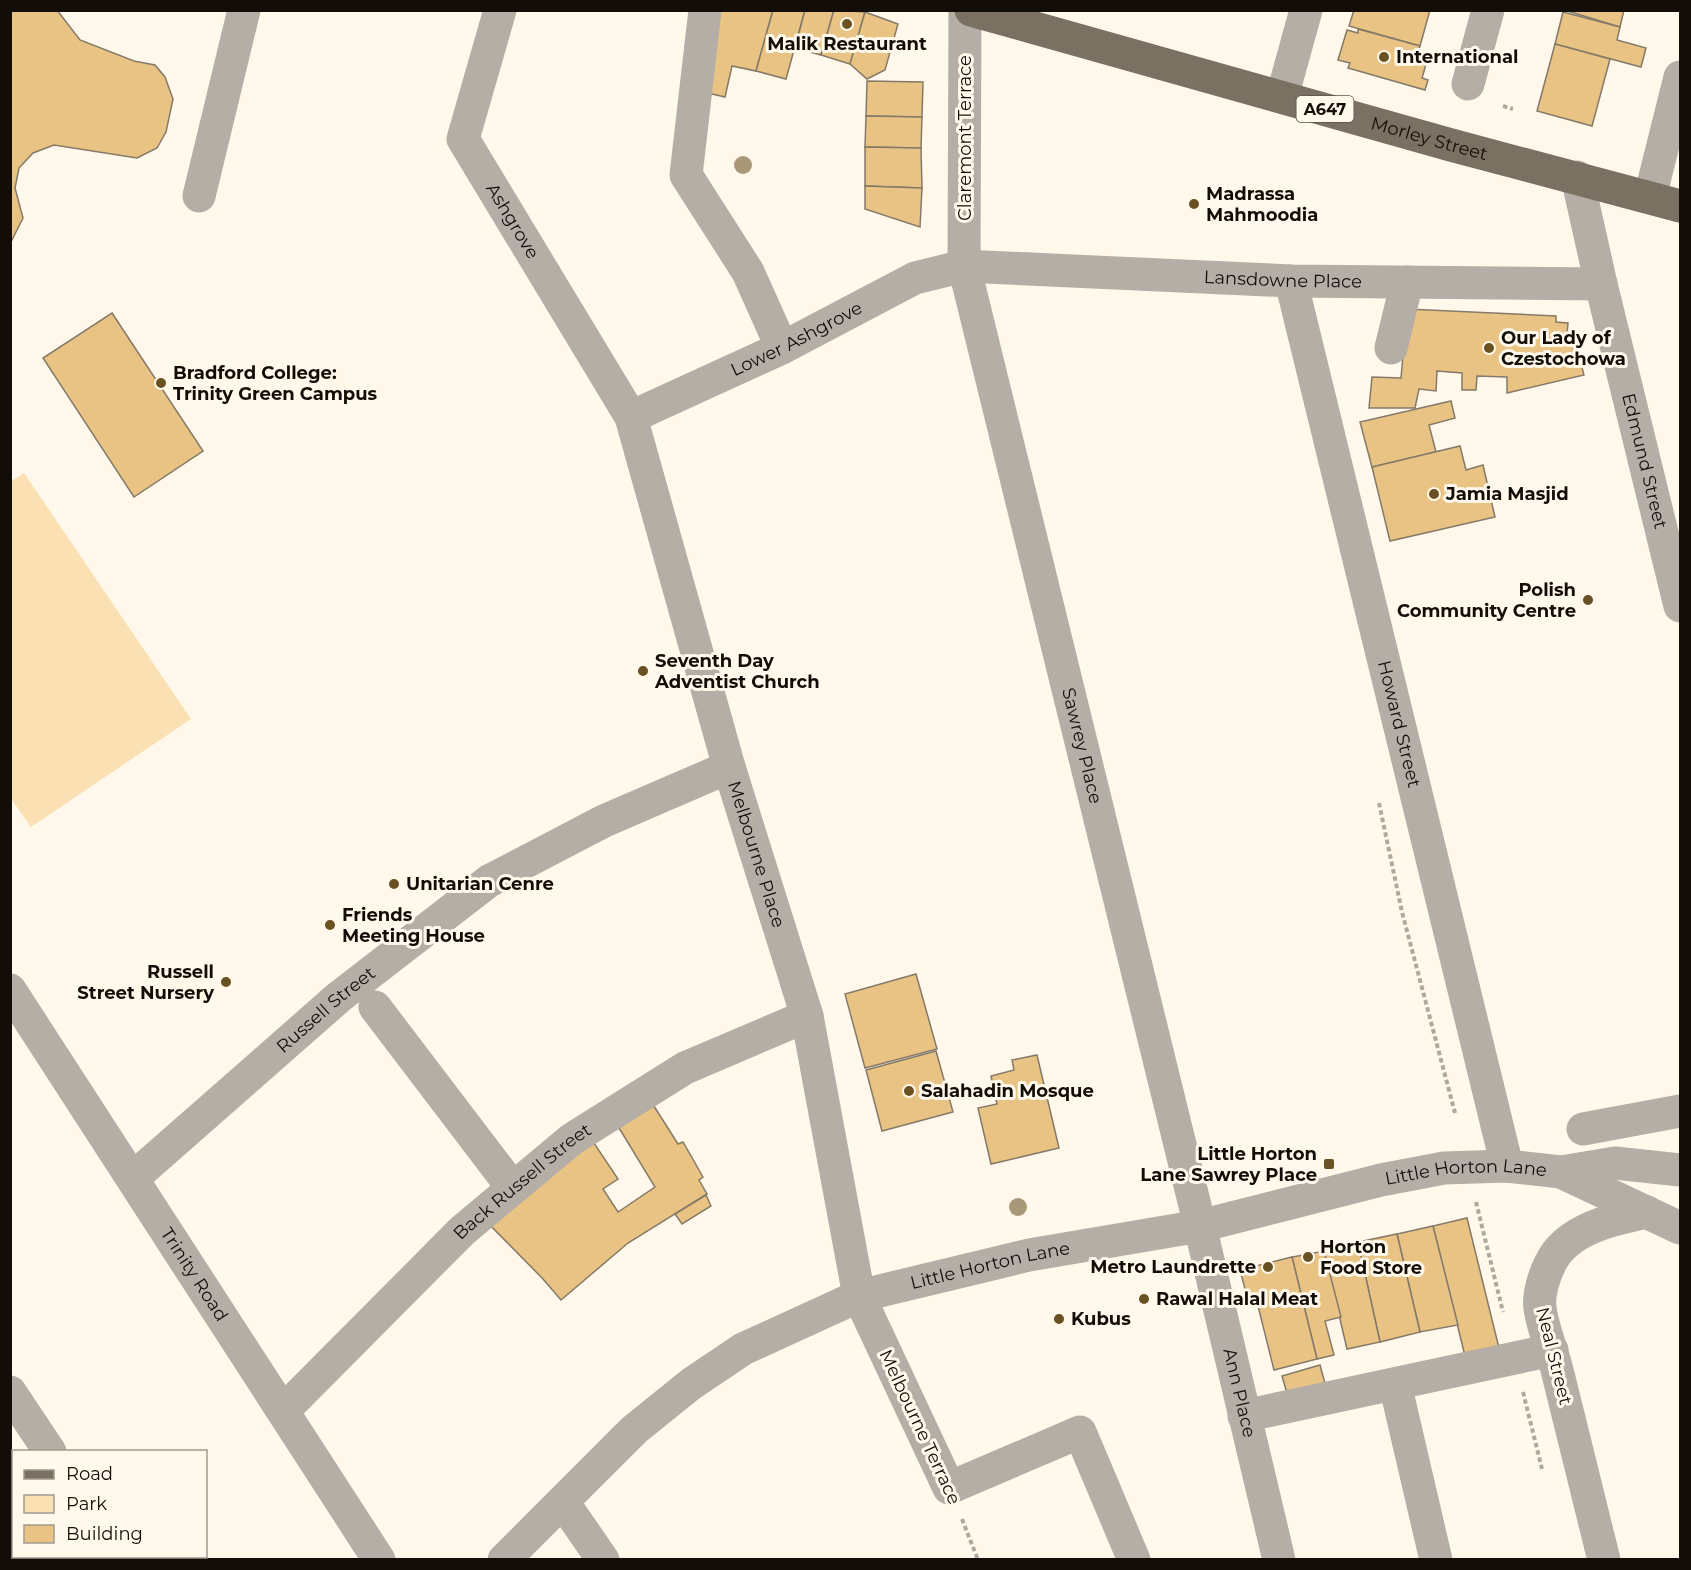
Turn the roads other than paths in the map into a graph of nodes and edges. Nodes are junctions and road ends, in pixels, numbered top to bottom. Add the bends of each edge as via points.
1 (244, 10) edge
2 (500, 10) edge
3 (705, 10) edge
4 (965, 10) edge
5 (971, 10) edge
6 (1306, 10) edge
7 (1488, 10) edge
8 (1680, 77) edge
9 (1468, 84) dead end
10 (1282, 97) junction
11 (1577, 177) junction
12 (199, 196) dead end
13 (1665, 201) edge
14 (964, 266) junction
15 (1291, 281) junction
16 (1407, 282) junction
17 (1600, 284) junction
18 (783, 348) junction
19 (1391, 348) dead end
20 (631, 417) junction
21 (1680, 606) edge
22 (729, 766) junction
23 (10, 990) edge
24 (375, 1007) dead end
25 (807, 1016) junction
26 (1680, 1111) edge
27 (1583, 1129) dead end
28 (1507, 1166) junction
29 (1680, 1170) edge
30 (1561, 1172) junction
31 (133, 1178) junction
32 (512, 1187) junction
33 (1647, 1212) junction
34 (1200, 1226) junction
35 (1680, 1228) edge
36 (859, 1296) junction
37 (1552, 1350) junction
38 (1395, 1384) junction
39 (10, 1392) edge
40 (284, 1411) junction
41 (1244, 1416) junction
42 (49, 1450) edge
43 (563, 1502) junction
44 (379, 1560) edge
45 (504, 1560) edge
46 (603, 1560) edge
47 (1134, 1560) edge
48 (1279, 1560) edge
49 (1436, 1560) edge
50 (1604, 1560) edge

1 - 12 street
2 - 20 street, Ashgrove via 463,138
3 - 18 street via 686,175 748,272
4 - 14 street, Claremont Terrace
5 - 10 main road, Morley Street / A647
6 - 10 street
7 - 9 street
8 - 13 street
10 - 11 main road, Morley Street / A647
11 - 13 main road, Morley Street / A647
11 - 17 street, Edmund Street
14 - 15 street, Lansdowne Place
14 - 18 street, Lower Ashgrove via 915,278
14 - 34 street, Sawrey Place
15 - 16 street, Lansdowne Place
15 - 28 street, Howard Street
16 - 17 street, Lansdowne Place
16 - 19 street
17 - 21 street, Edmund Street
18 - 20 street, Lower Ashgrove
20 - 22 street, Melbourne Place
22 - 25 street, Melbourne Place
22 - 31 street, Russell Street via 604,821 489,881 339,997
23 - 31 street, Trinity Road
24 - 32 street
25 - 32 street, Back Russell Street via 686,1068 572,1139
25 - 36 street, Melbourne Place
26 - 27 street
28 - 30 street, Little Horton Lane
28 - 34 street, Little Horton Lane via 1444,1168 1391,1178
29 - 30 street, Little Horton Lane via 1616,1163
30 - 33 street, Little Horton Lane
31 - 40 street, Trinity Road
32 - 40 street, Back Russell Street via 462,1231
33 - 35 street, Little Horton Lane
33 - 37 street, Neal Street via 1593,1227 1569,1241 1551,1262 1539,1306
34 - 36 street, Little Horton Lane via 1029,1255
34 - 41 street, Ann Place
36 - 43 street, Little Horton Lane via 743,1349 691,1384 634,1430
36 - 47 street, Melbourne Terrace via 949,1488 1080,1432
37 - 38 street
37 - 50 street, Neal Street
38 - 41 street
38 - 49 street
39 - 42 street
40 - 44 street, Trinity Road
41 - 48 street, Ann Place
43 - 45 street, Little Horton Lane
43 - 46 street

